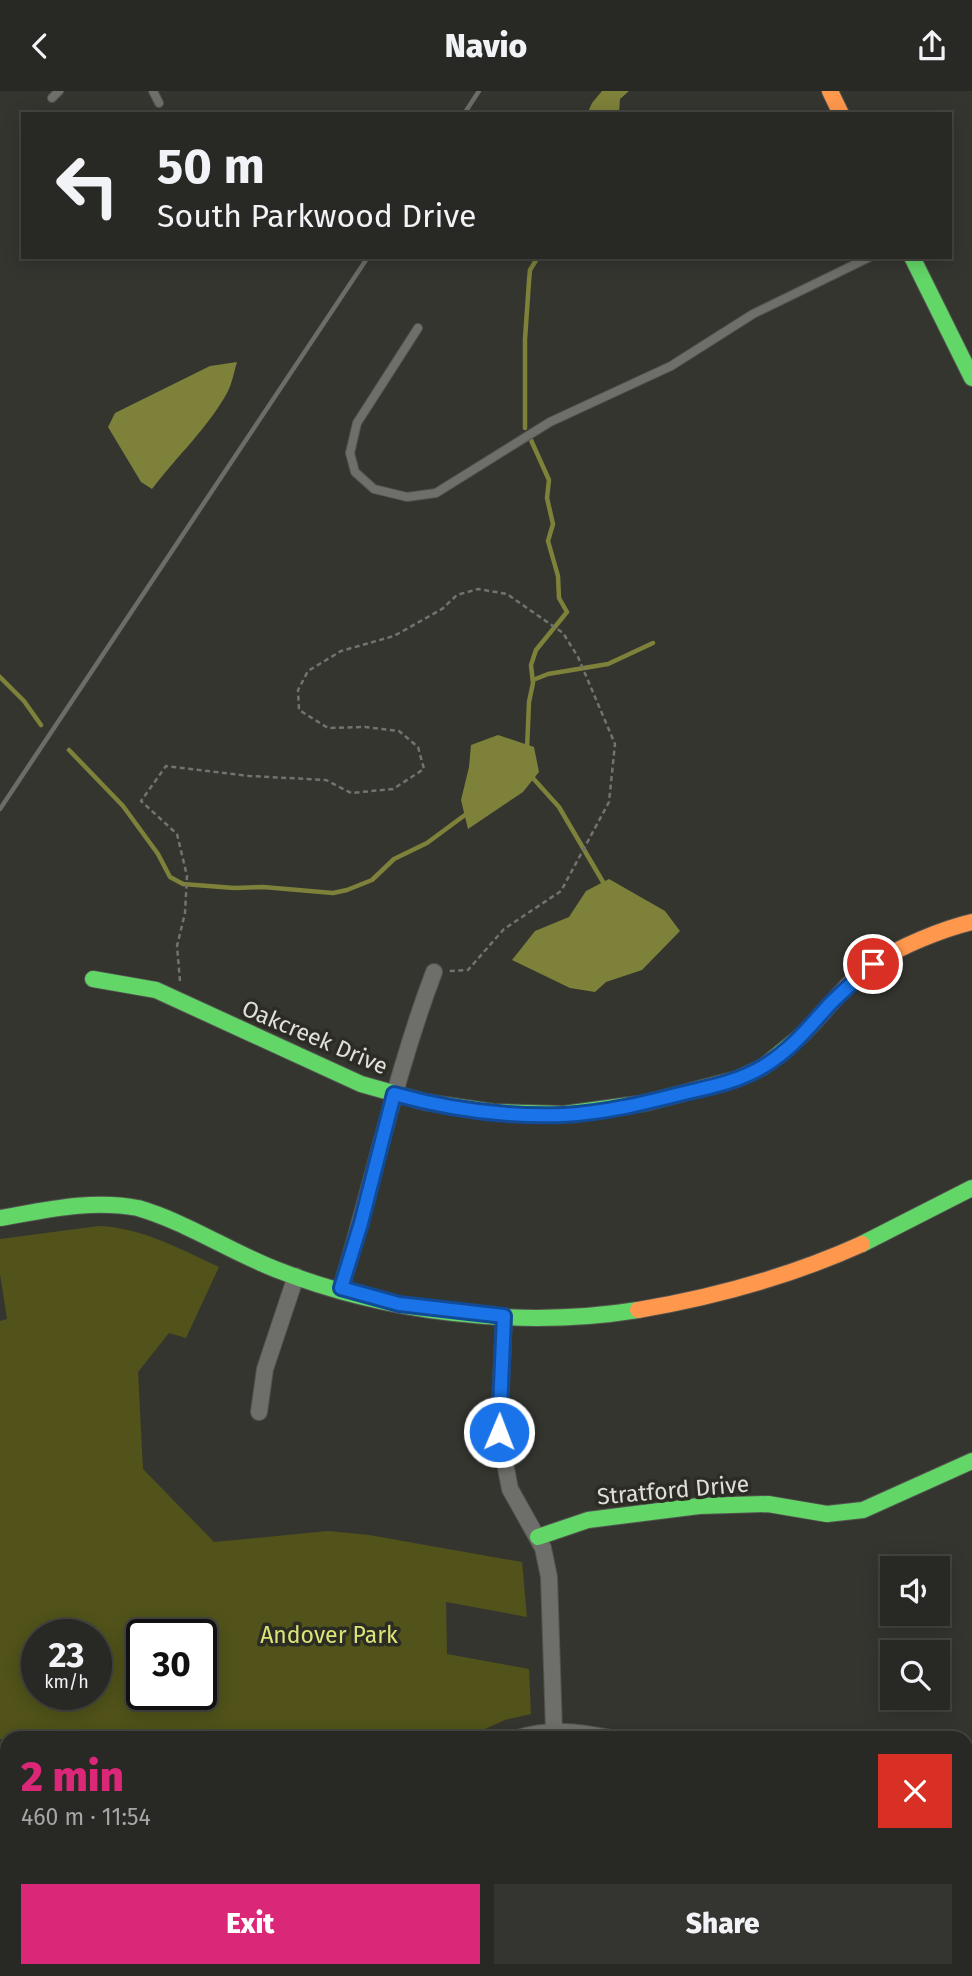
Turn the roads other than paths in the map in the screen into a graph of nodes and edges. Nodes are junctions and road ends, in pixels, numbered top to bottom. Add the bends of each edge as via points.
1 (59, 91) edge
2 (153, 91) edge
3 (830, 91) edge
4 (52, 98) dead end
5 (159, 103) dead end
6 (840, 112) edge
7 (866, 259) edge
8 (913, 259) edge
9 (418, 328) dead end
10 (972, 377) edge
11 (972, 922) edge
12 (434, 972) road end
13 (93, 979) dead end
14 (394, 1094) junction
15 (972, 1188) edge
16 (0, 1218) edge
17 (296, 1276) junction
18 (341, 1288) junction
19 (504, 1316) junction
20 (259, 1412) dead end
21 (972, 1461) edge
22 (538, 1537) junction
23 (554, 1731) edge

1 - 4 lane
2 - 5 lane
3 - 6 street
7 - 9 lane via 753,314 671,366 551,422 436,493 407,497 374,489 355,472 350,453 357,423
8 - 10 street
11 - 14 street, Oakcreek Drive via 944,928 873,964 778,1057 737,1079 645,1103 564,1115 494,1112
12 - 14 street
13 - 14 street, Oakcreek Drive via 156,990 321,1068
14 - 18 street
15 - 19 street via 836,1255 697,1300 593,1315
16 - 17 street via 83,1206 133,1207
17 - 18 street
17 - 20 street via 265,1369
18 - 19 street via 399,1304
19 - 22 street via 499,1432 510,1489
21 - 22 street, Stratford Drive via 863,1510 827,1514 768,1504 699,1506 589,1520
22 - 23 street via 549,1577

